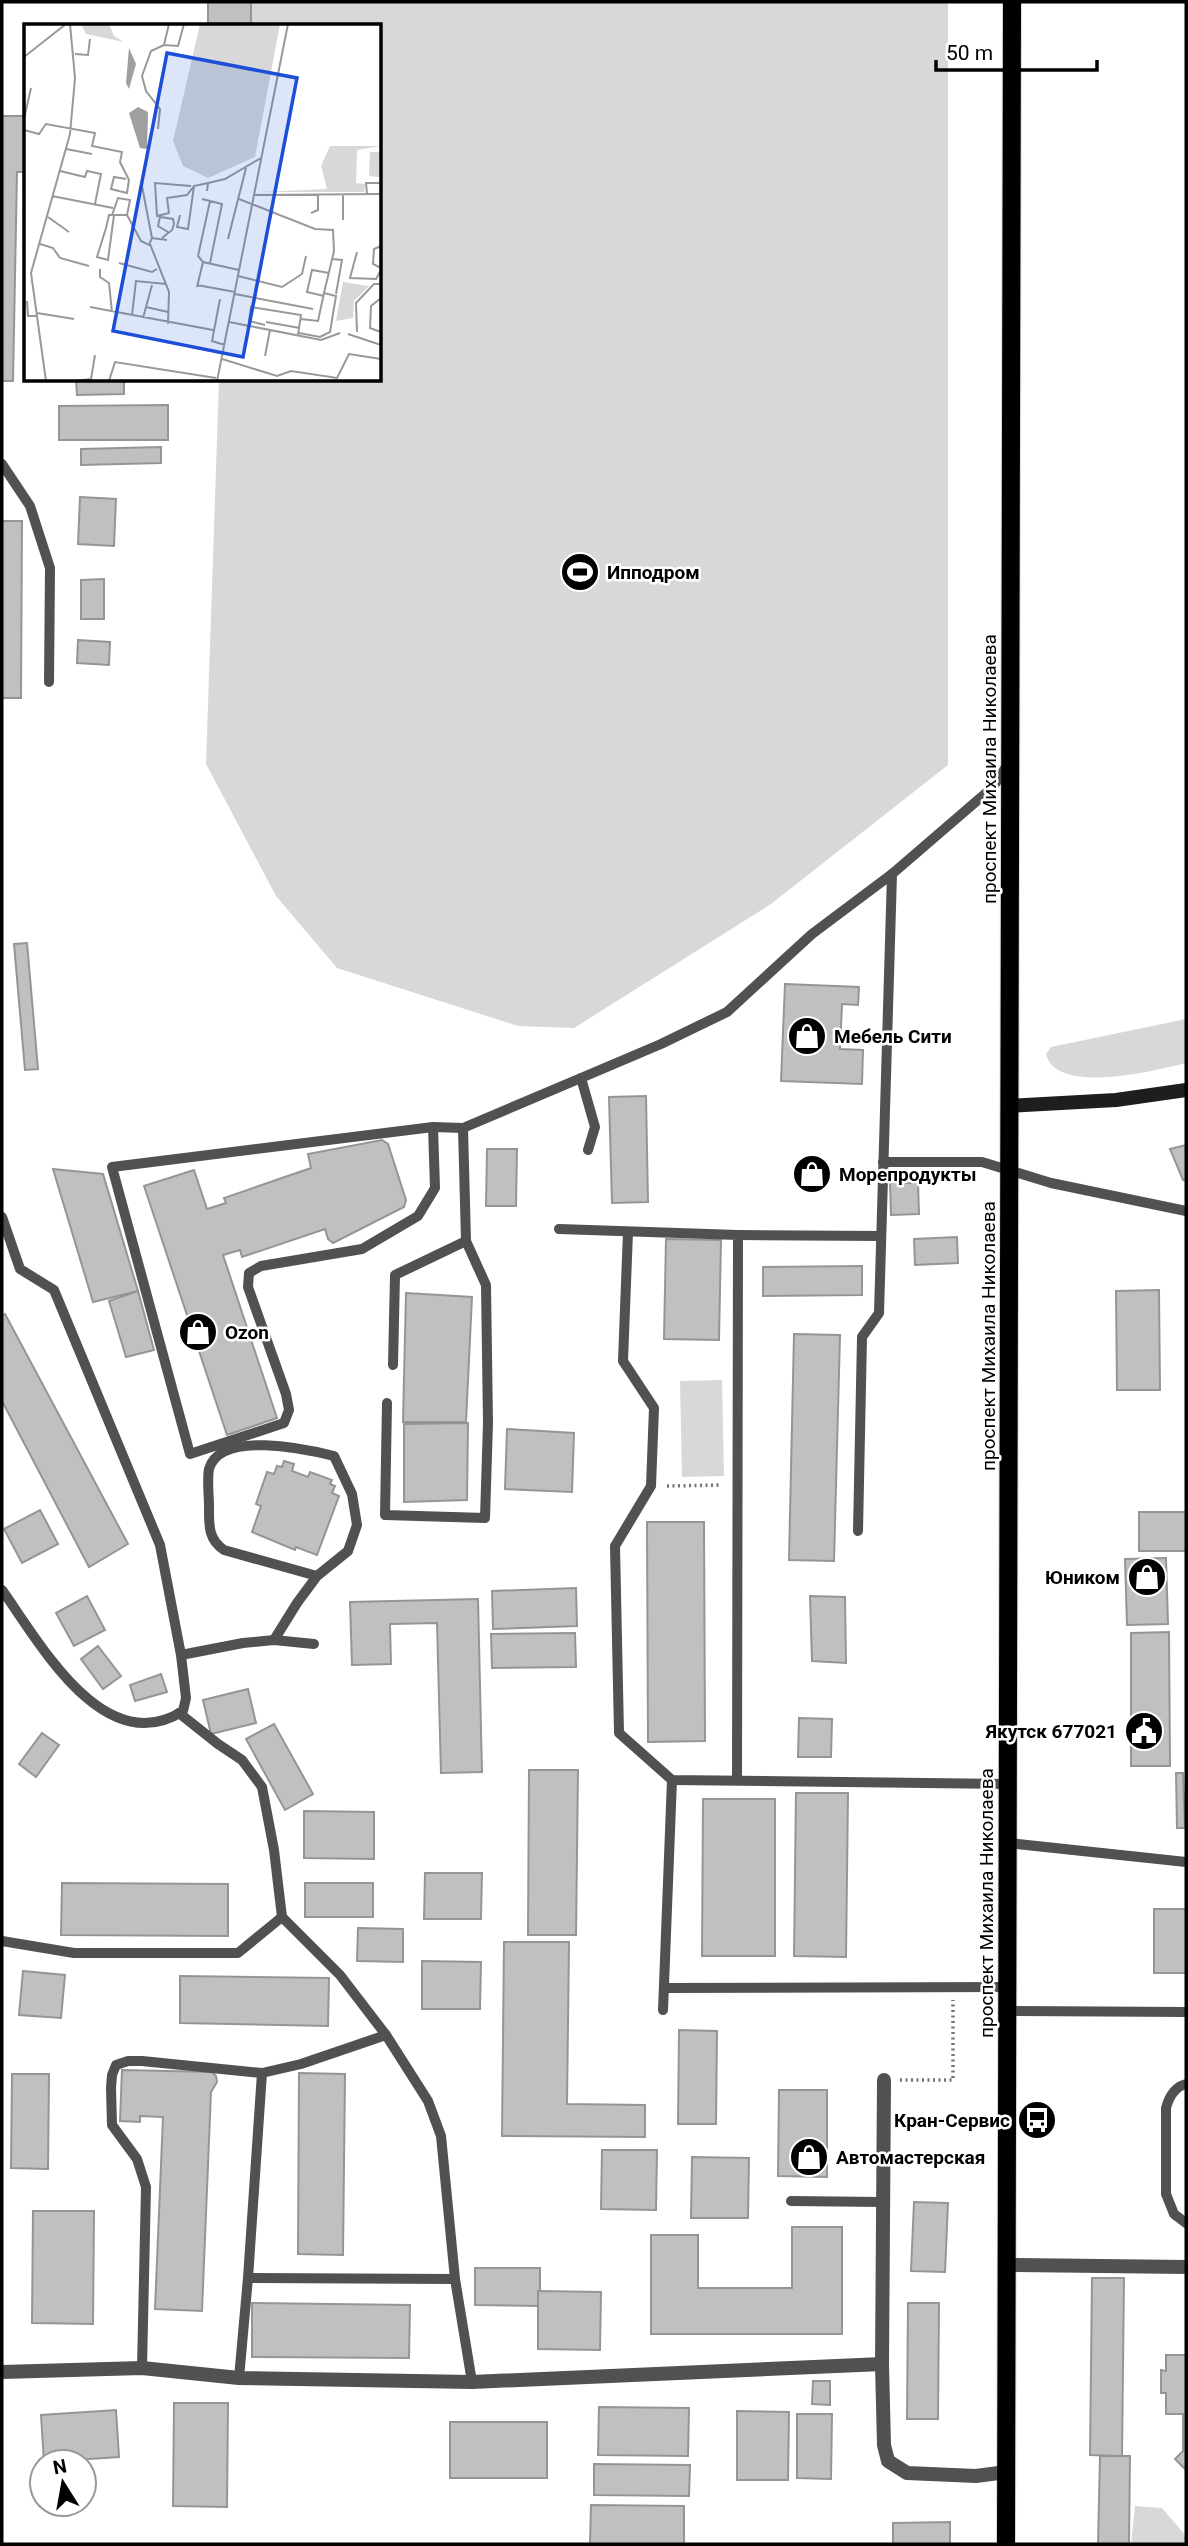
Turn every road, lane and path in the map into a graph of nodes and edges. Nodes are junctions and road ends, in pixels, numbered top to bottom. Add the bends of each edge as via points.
1 (1012, 2) edge
2 (2, 464) edge
3 (49, 682) dead end
4 (1010, 760) junction
5 (892, 874) junction
6 (581, 1078) junction
7 (1186, 1090) edge
8 (1009, 1106) junction
9 (433, 1127) junction
10 (463, 1128) junction
11 (587, 1150) dead end
12 (883, 1162) junction
13 (1009, 1170) junction
14 (1186, 1211) edge
15 (2, 1217) edge
16 (559, 1230) dead end
17 (628, 1231) junction
18 (738, 1235) junction
19 (881, 1236) junction
20 (466, 1241) junction
21 (393, 1365) dead end
22 (387, 1403) dead end
23 (738, 1485) junction
24 (650, 1486) junction
25 (858, 1531) dead end
26 (317, 1576) junction
27 (2, 1590) edge
28 (274, 1640) junction
29 (314, 1644) dead end
30 (181, 1655) junction
31 (179, 1713) junction
32 (673, 1780) junction
33 (737, 1780) junction
34 (1008, 1784) junction
35 (1008, 1843) junction
36 (1186, 1863) edge
37 (282, 1917) junction
38 (2, 1941) edge
39 (953, 1987) junction
40 (1007, 1987) junction
41 (664, 1988) junction
42 (663, 2010) dead end
43 (1007, 2011) junction
44 (1186, 2012) edge
45 (386, 2035) junction
46 (262, 2073) junction
47 (884, 2080) joint
48 (1186, 2084) edge
49 (791, 2202) dead end
50 (882, 2202) junction
51 (1186, 2223) edge
52 (1007, 2266) junction
53 (1186, 2267) edge
54 (248, 2277) junction
55 (455, 2278) junction
56 (882, 2364) junction
57 (142, 2368) junction
58 (2, 2372) edge
59 (239, 2378) junction
60 (472, 2382) junction
61 (1006, 2472) junction
62 (1006, 2544) edge

1 - 4 main road, проспект Михаила Николаева
2 - 3 lane via 30,506 50,568
4 - 5 lane via 993,788
4 - 8 main road, проспект Михаила Николаева
5 - 6 lane via 812,934 727,1012
5 - 12 lane
6 - 10 lane
6 - 11 lane via 596,1127
7 - 8 street via 1116,1100
8 - 13 main road, проспект Михаила Николаева
9 - 9 lane via 435,1188 418,1216 362,1249 261,1266 248,1273 248,1287 289,1410 284,1423 190,1454 111,1167
9 - 10 lane
10 - 20 lane
12 - 13 lane via 982,1162
12 - 19 lane
13 - 14 lane
13 - 34 main road, проспект Михаила Николаева
15 - 30 lane via 20,1269 54,1290 160,1545
16 - 17 lane
17 - 18 lane
17 - 24 lane via 623,1361 654,1408
18 - 19 lane
18 - 23 lane
19 - 25 lane via 878,1313 862,1336
20 - 21 lane via 395,1275
20 - 22 lane via 486,1285 485,1518 385,1515
23 - 24 path
23 - 33 lane
24 - 32 lane via 615,1546 619,1733
26 - 26 lane via 348,1551 357,1525 352,1494 334,1456 307,1449 239,1445 220,1453 209,1468 209,1530 214,1543 224,1550
26 - 28 lane
27 - 31 lane via 62,1674 93,1705 128,1722 151,1724
28 - 29 lane
28 - 30 lane
30 - 31 lane via 187,1698
31 - 37 lane via 242,1760 262,1787
32 - 33 lane
32 - 41 lane
33 - 34 lane
34 - 35 main road, проспект Михаила Николаева
35 - 36 lane
35 - 40 main road, проспект Михаила Николаева
37 - 38 lane via 239,1953 74,1953
37 - 45 lane via 340,1975
39 - 40 lane
39 - 41 lane
39 - 47 path via 953,2080
40 - 43 main road, проспект Михаила Николаева
41 - 42 lane
43 - 44 lane
43 - 52 main road, проспект Михаила Николаева
45 - 46 lane
45 - 55 lane via 428,2101 441,2136
46 - 54 lane
46 - 57 lane via 128,2061 116,2065 112,2125 137,2159 146,2187
47 - 50 street
48 - 51 lane via 1175,2090 1166,2108 1166,2194 1174,2214
49 - 50 lane
50 - 56 street
52 - 53 street
52 - 61 main road, проспект Михаила Николаева
54 - 55 lane
54 - 59 lane
55 - 60 lane
56 - 60 street
56 - 61 street via 888,2461 907,2473 976,2476
57 - 58 street
57 - 59 street
59 - 60 street
61 - 62 main road, проспект Михаила Николаева

